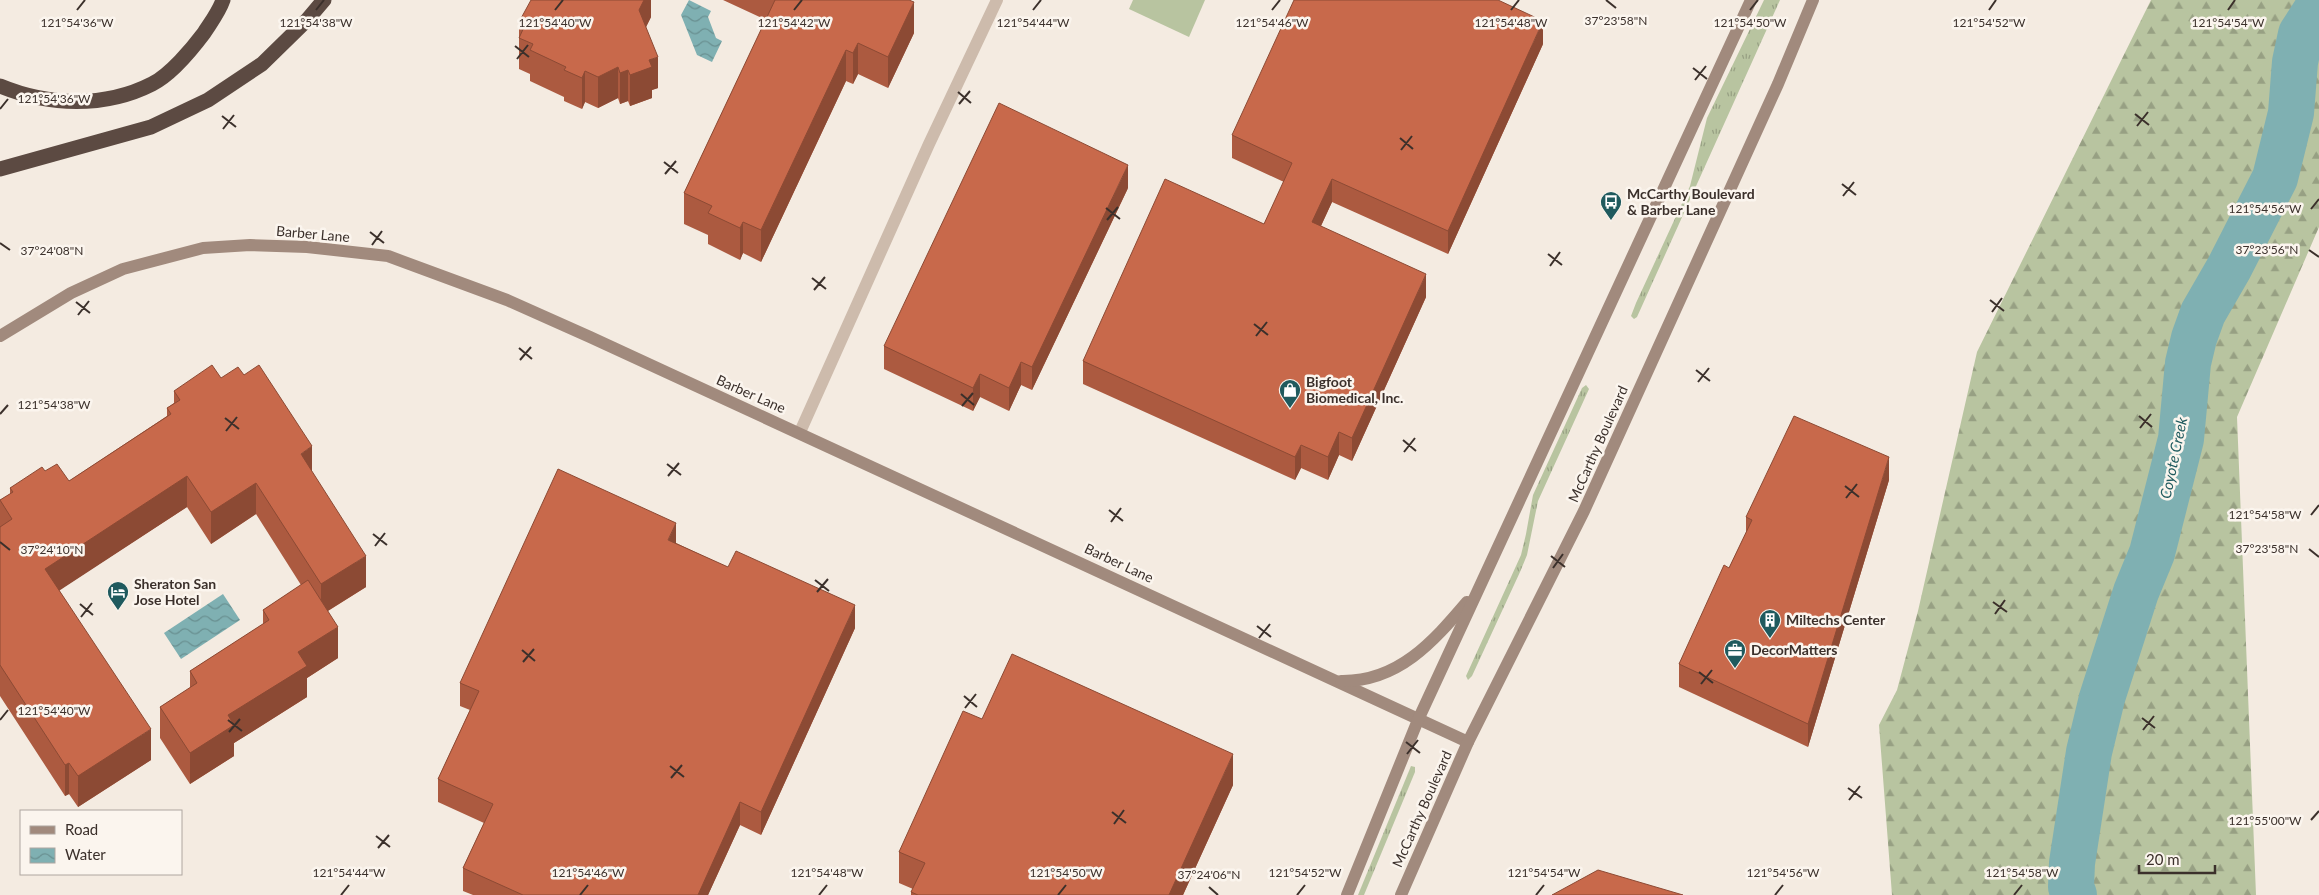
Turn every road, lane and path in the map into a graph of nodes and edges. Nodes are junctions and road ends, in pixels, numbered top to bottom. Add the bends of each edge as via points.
1 (223, 0) edge
2 (324, 0) edge
3 (997, 0) edge
4 (1750, 0) edge
5 (1813, 0) edge
6 (0, 86) edge
7 (0, 169) edge
8 (0, 336) edge
9 (800, 432) junction
10 (1478, 588) junction
11 (1335, 681) junction
12 (1418, 720) junction
13 (1468, 742) junction
14 (1347, 895) edge
15 (1401, 895) edge

1 - 6 highway via 191,52 153,84 87,102 45,101
2 - 7 highway via 262,64 208,100 150,127
3 - 9 street
4 - 10 main road
5 - 13 main road, McCarthy Boulevard via 1584,511
8 - 9 main road, Barber Lane via 71,294 123,269 203,248 300,246 388,256 507,300
9 - 11 main road, Barber Lane
10 - 11 main road via 1438,637 1397,669 1360,681
10 - 12 main road
11 - 12 main road, Barber Lane
12 - 13 main road, Barber Lane
12 - 14 main road
13 - 15 main road, McCarthy Boulevard

